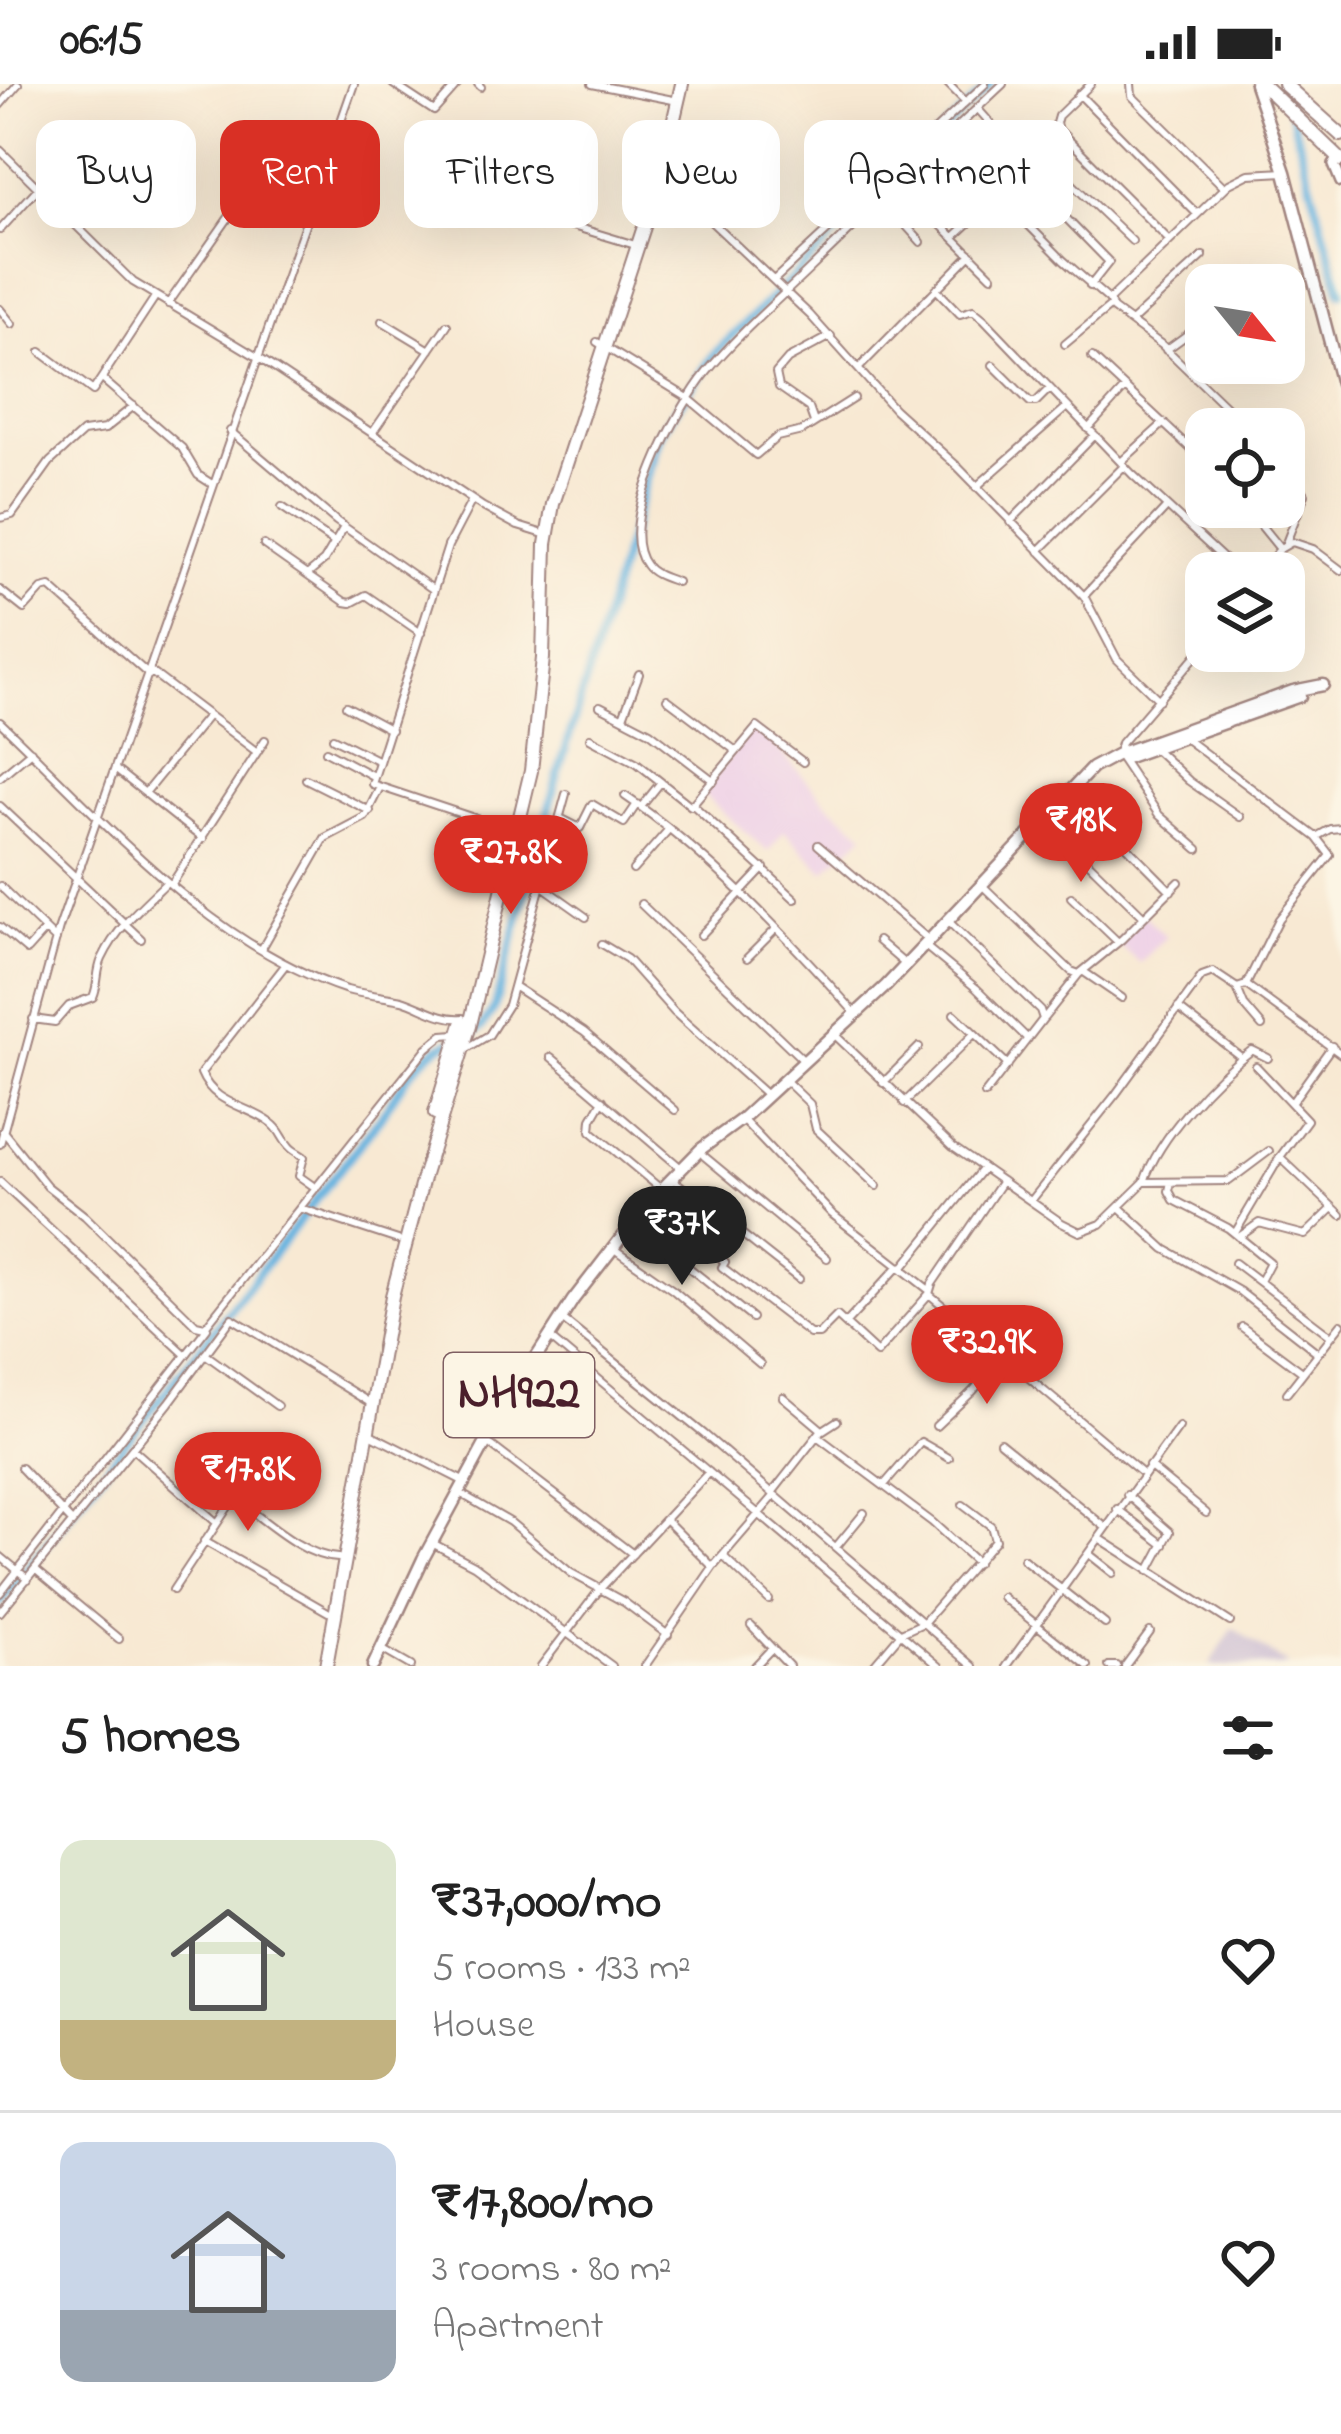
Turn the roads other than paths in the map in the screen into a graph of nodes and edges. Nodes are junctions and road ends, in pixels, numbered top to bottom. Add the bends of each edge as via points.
1 (18, 84) edge
2 (354, 84) edge
3 (394, 84) edge
4 (458, 84) edge
5 (592, 84) edge
6 (679, 84) edge
7 (948, 84) edge
8 (1003, 84) edge
9 (1091, 84) edge
10 (1131, 84) edge
11 (1259, 84) edge
12 (1284, 84) edge
13 (986, 90) edge
14 (1079, 94) junction
15 (673, 100) junction
16 (966, 102) junction
17 (0, 105) edge
18 (977, 109) junction
19 (672, 120) edge
20 (954, 120) edge
21 (960, 120) edge
22 (987, 120) edge
23 (1056, 120) edge
24 (1341, 132) edge
25 (1073, 144) edge
26 (0, 149) edge
27 (1340, 159) edge
28 (1285, 172) junction
29 (36, 182) edge
30 (1341, 182) edge
31 (1073, 185) edge
32 (1225, 187) junction
33 (36, 190) edge
34 (1196, 212) junction
35 (1073, 224) edge
36 (81, 228) edge
37 (222, 228) edge
38 (579, 228) edge
39 (643, 228) edge
40 (719, 228) edge
41 (833, 228) edge
42 (852, 228) edge
43 (908, 228) edge
44 (945, 228) edge
45 (963, 228) edge
46 (1032, 228) edge
47 (0, 230) edge
48 (954, 237) junction
49 (1168, 239) junction
50 (1132, 241) dead end
51 (921, 242) dead end
52 (632, 244) junction
53 (971, 254) junction
54 (1203, 256) dead end
55 (992, 275) dead end
56 (774, 280) junction
57 (1090, 286) junction
58 (936, 289) junction
59 (786, 292) junction
60 (155, 297) junction
61 (1110, 303) junction
62 (168, 304) junction
63 (0, 309) edge
64 (382, 321) dead end
65 (1130, 322) junction
66 (12, 324) dead end
67 (447, 325) dead end
68 (831, 336) junction
69 (1185, 336) edge
70 (600, 344) junction
71 (1066, 344) dead end
72 (430, 350) junction
73 (1166, 350) junction
74 (40, 352) dead end
75 (1092, 357) dead end
76 (259, 358) junction
77 (993, 365) dead end
78 (859, 367) junction
79 (1185, 368) edge
80 (102, 379) junction
81 (1201, 384) edge
82 (1341, 384) edge
83 (1049, 388) junction
84 (1125, 388) junction
85 (688, 398) junction
86 (854, 398) dead end
87 (134, 406) junction
88 (1067, 407) junction
89 (1227, 408) edge
90 (1164, 423) junction
91 (814, 424) junction
92 (230, 431) junction
93 (373, 432) junction
94 (1092, 432) junction
95 (1185, 443) edge
96 (1122, 464) junction
97 (212, 484) junction
98 (976, 487) junction
99 (472, 500) junction
100 (283, 507) dead end
101 (1167, 507) junction
102 (0, 518) edge
103 (1010, 522) junction
104 (344, 527) junction
105 (1266, 528) edge
106 (1291, 528) edge
107 (544, 534) junction
108 (335, 543) junction
109 (263, 545) dead end
110 (1283, 546) junction
111 (1039, 551) junction
112 (1216, 552) edge
113 (1278, 552) edge
114 (1341, 570) edge
115 (307, 575) junction
116 (677, 582) dead end
117 (0, 590) edge
118 (434, 590) junction
119 (1084, 596) junction
120 (421, 633) junction
121 (1185, 669) edge
122 (149, 673) junction
123 (639, 674) dead end
124 (1341, 679) edge
125 (1323, 685) junction
126 (667, 699) dead end
127 (1159, 700) junction
128 (346, 706) dead end
129 (600, 706) dead end
130 (207, 717) junction
131 (622, 717) junction
132 (0, 722) edge
133 (391, 730) junction
134 (333, 738) dead end
135 (590, 738) dead end
136 (1186, 739) junction
137 (266, 740) dead end
138 (1155, 749) junction
139 (326, 751) dead end
140 (32, 752) junction
141 (257, 752) junction
142 (737, 752) junction
143 (1119, 757) junction
144 (379, 761) junction
145 (803, 762) dead end
146 (116, 770) junction
147 (373, 776) junction
148 (0, 777) edge
149 (306, 779) dead end
150 (714, 781) junction
151 (661, 782) junction
152 (379, 789) junction
153 (145, 793) junction
154 (566, 794) dead end
155 (1075, 794) junction
156 (625, 796) dead end
157 (692, 804) junction
158 (639, 805) junction
159 (0, 806) edge
160 (370, 811) junction
161 (100, 816) junction
162 (1341, 816) edge
163 (559, 817) junction
164 (1240, 817) dead end
165 (1047, 822) junction
166 (1337, 828) edge
167 (670, 829) junction
168 (510, 830) junction
169 (1316, 837) junction
170 (202, 839) junction
171 (818, 845) dead end
172 (1198, 849) dead end
173 (764, 868) junction
174 (633, 870) dead end
175 (78, 878) junction
176 (1179, 882) dead end
177 (169, 884) junction
178 (541, 885) junction
179 (0, 886) edge
180 (985, 888) junction
181 (1171, 891) junction
182 (738, 894) junction
183 (1071, 897) dead end
184 (795, 899) dead end
185 (640, 904) dead end
186 (960, 909) junction
187 (586, 917) dead end
188 (1144, 917) junction
189 (949, 922) junction
190 (125, 924) junction
191 (0, 927) edge
192 (45, 929) junction
193 (776, 929) junction
194 (701, 935) dead end
195 (141, 939) dead end
196 (56, 940) junction
197 (878, 941) dead end
198 (1118, 943) junction
199 (602, 944) dead end
200 (928, 944) junction
201 (261, 951) junction
202 (747, 958) dead end
203 (286, 964) junction
204 (906, 965) junction
205 (1082, 973) junction
206 (1242, 986) junction
207 (515, 987) junction
208 (1122, 998) dead end
209 (1178, 1008) junction
210 (856, 1014) junction
211 (954, 1014) dead end
212 (468, 1018) junction
213 (33, 1019) junction
214 (1043, 1019) junction
215 (1262, 1026) dead end
216 (460, 1033) junction
217 (833, 1033) junction
218 (974, 1034) junction
219 (1028, 1039) junction
220 (1332, 1046) junction
221 (919, 1047) dead end
222 (464, 1050) junction
223 (1341, 1054) edge
224 (551, 1057) dead end
225 (1242, 1058) junction
226 (1268, 1058) dead end
227 (804, 1060) junction
228 (1007, 1066) junction
229 (1256, 1066) dead end
230 (784, 1079) junction
231 (883, 1083) junction
232 (985, 1094) dead end
233 (768, 1096) junction
234 (603, 1100) junction
235 (1291, 1102) junction
236 (904, 1103) junction
237 (675, 1110) dead end
238 (742, 1119) junction
239 (3, 1131) junction
240 (0, 1144) edge
241 (712, 1144) junction
242 (1269, 1151) dead end
243 (704, 1156) junction
244 (1280, 1157) junction
245 (681, 1168) junction
246 (983, 1168) junction
247 (1002, 1181) junction
248 (0, 1182) edge
249 (676, 1182) junction
250 (1144, 1182) junction
251 (1171, 1182) junction
252 (877, 1186) dead end
253 (316, 1188) junction
254 (660, 1195) junction
255 (1031, 1201) junction
256 (1119, 1207) junction
257 (1333, 1208) junction
258 (304, 1209) junction
259 (1341, 1215) edge
260 (637, 1226) junction
261 (1237, 1235) junction
262 (398, 1240) junction
263 (617, 1251) junction
264 (827, 1258) dead end
265 (1235, 1263) dead end
266 (897, 1268) junction
267 (395, 1269) junction
268 (799, 1280) dead end
269 (1260, 1281) junction
270 (929, 1292) junction
271 (222, 1310) junction
272 (232, 1318) junction
273 (752, 1318) dead end
274 (563, 1320) junction
275 (846, 1323) junction
276 (1341, 1324) edge
277 (209, 1325) junction
278 (1242, 1327) dead end
279 (1331, 1336) junction
280 (551, 1339) junction
281 (1317, 1352) junction
282 (205, 1354) junction
283 (186, 1355) junction
284 (1000, 1358) junction
285 (760, 1364) dead end
286 (1301, 1371) junction
287 (1288, 1393) dead end
288 (783, 1396) dead end
289 (369, 1402) junction
290 (277, 1406) dead end
291 (837, 1421) dead end
292 (936, 1426) dead end
293 (1179, 1427) dead end
294 (368, 1433) junction
295 (819, 1433) junction
296 (1000, 1442) dead end
297 (492, 1446) junction
298 (133, 1449) junction
299 (949, 1459) dead end
300 (21, 1468) dead end
301 (1146, 1470) junction
302 (709, 1472) junction
303 (884, 1485) junction
304 (465, 1489) junction
305 (773, 1494) junction
306 (1127, 1495) junction
307 (963, 1505) dead end
308 (1117, 1509) junction
309 (1206, 1513) dead end
310 (62, 1514) junction
311 (759, 1514) junction
312 (864, 1514) dead end
313 (667, 1521) junction
314 (216, 1522) junction
315 (73, 1523) junction
316 (1106, 1528) junction
317 (1099, 1538) junction
318 (204, 1541) junction
319 (435, 1544) junction
320 (1164, 1545) junction
321 (836, 1546) junction
322 (633, 1554) junction
323 (1089, 1554) junction
324 (0, 1556) edge
325 (723, 1556) junction
326 (338, 1558) junction
327 (1023, 1558) dead end
328 (977, 1562) junction
329 (713, 1567) junction
330 (36, 1570) junction
331 (1150, 1571) junction
332 (1113, 1573) dead end
333 (22, 1574) junction
334 (600, 1589) junction
335 (173, 1590) dead end
336 (1064, 1590) junction
337 (0, 1593) edge
338 (1002, 1597) dead end
339 (769, 1600) dead end
340 (0, 1612) edge
341 (328, 1612) junction
342 (1230, 1622) dead end
343 (923, 1623) junction
344 (1105, 1624) dead end
345 (1038, 1625) junction
346 (751, 1626) dead end
347 (567, 1630) junction
348 (1150, 1632) dead end
349 (902, 1633) junction
350 (668, 1635) junction
351 (119, 1639) dead end
352 (772, 1648) junction
353 (383, 1650) junction
354 (323, 1666) edge
355 (376, 1666) edge
356 (411, 1666) edge
357 (541, 1666) edge
358 (612, 1666) edge
359 (645, 1666) edge
360 (755, 1666) edge
361 (790, 1666) edge
362 (873, 1666) edge
363 (938, 1666) edge
364 (973, 1666) edge
365 (1007, 1666) edge
366 (1088, 1666) edge
367 (1117, 1666) edge

1 - 17 street
2 - 76 street
3 - 4 street via 434,111
5 - 15 street
6 - 15 highway
6 - 19 highway
7 - 16 street
8 - 13 street
9 - 14 street
10 - 32 street via 1132,96
11 - 27 highway
11 - 28 main road
12 - 24 highway
13 - 16 street
13 - 18 street
14 - 23 street
14 - 34 street
15 - 52 highway
16 - 20 street
18 - 21 street
18 - 22 street
25 - 49 street
26 - 29 street
27 - 30 street via 1334,165
28 - 32 street via 1249,174
28 - 82 main road
31 - 50 street
32 - 34 street
33 - 47 street
34 - 49 street
35 - 57 street via 1108,260
36 - 60 street
37 - 62 street
38 - 52 street
39 - 70 highway
40 - 56 street
41 - 56 street
42 - 59 street
43 - 51 street
44 - 48 street
45 - 48 street
46 - 57 street
48 - 53 street
49 - 61 street
52 - 70 highway
53 - 55 street
53 - 58 street
54 - 65 street
56 - 59 street
57 - 61 street
58 - 78 street
58 - 83 street via 960,314 979,314
59 - 68 street
59 - 85 street
60 - 62 street
60 - 80 street
61 - 65 street
61 - 71 street
62 - 76 street
63 - 66 street
64 - 72 street
65 - 73 street
67 - 72 street
68 - 78 street
68 - 91 street via 776,373
69 - 73 street
70 - 85 street
70 - 107 highway via 554,469
72 - 93 street
73 - 79 street
74 - 80 street via 89,392
75 - 84 street
76 - 92 street
76 - 93 street
77 - 83 street via 1030,402
78 - 98 street
80 - 87 street
81 - 89 street
83 - 88 street
84 - 90 street
84 - 94 street
85 - 91 street via 756,455
85 - 116 street via 661,447 639,531 647,567
86 - 91 street
87 - 97 street
87 - 102 street via 105,429 83,432 12,515
88 - 94 street
88 - 98 street
90 - 95 street
90 - 96 street
92 - 97 street
92 - 104 street
93 - 99 street
94 - 96 street
94 - 103 street
96 - 101 street
96 - 111 street
97 - 122 street
98 - 103 street
99 - 107 street
99 - 118 street
100 - 108 street
101 - 112 street
101 - 119 street
103 - 111 street
104 - 108 street
104 - 118 street
105 - 110 street
106 - 110 street
107 - 168 highway via 527,743
107 - 212 highway via 531,771
108 - 115 street
109 - 115 street
110 - 113 street
110 - 114 street via 1305,544
111 - 119 street
115 - 120 street via 348,604 365,595
117 - 122 street via 24,610 50,587
118 - 120 street
119 - 127 street via 1117,659
120 - 133 street
121 - 127 street
122 - 130 street
122 - 146 street
123 - 131 street
124 - 125 main road
125 - 136 main road
125 - 143 main road
126 - 142 street
127 - 143 street via 1121,743
128 - 133 street
129 - 131 street
130 - 141 street
130 - 153 street
131 - 150 street
132 - 140 street
133 - 144 street
134 - 144 street
135 - 151 street
136 - 138 main road
136 - 169 street
137 - 141 street
138 - 143 main road
138 - 164 street
139 - 147 street
140 - 148 street
140 - 161 street
141 - 170 street
142 - 145 street via 759,727
142 - 150 street
143 - 155 main road
143 - 172 street via 1159,815
143 - 186 main road via 1085,774
144 - 147 street
146 - 153 street
146 - 161 street
147 - 152 street
149 - 160 street
150 - 157 street
151 - 157 street
151 - 158 street
152 - 160 street
152 - 168 street
153 - 170 street
154 - 163 street
155 - 165 main road
155 - 181 street
156 - 158 street
157 - 173 street
158 - 163 street via 624,824 592,804 580,828
158 - 167 street
159 - 175 street
160 - 201 street via 325,838
161 - 175 street
161 - 177 street
162 - 166 street
163 - 178 street
165 - 180 main road
165 - 188 street
166 - 169 street
167 - 174 street
167 - 182 street
168 - 212 highway
169 - 206 street via 1330,855 1279,919
170 - 177 street
171 - 200 street
173 - 182 street
173 - 184 street
175 - 190 street
175 - 196 street
176 - 181 street
177 - 190 street
177 - 201 street
178 - 187 street
178 - 207 street
179 - 192 street
180 - 186 main road
180 - 205 street
181 - 188 street
182 - 193 street
182 - 194 street
183 - 198 street
185 - 227 street
186 - 189 main road
188 - 198 street
189 - 200 main road
189 - 214 street
190 - 195 street
190 - 213 street via 100,963 93,997 55,1022
191 - 192 street via 27,950
192 - 196 street
193 - 202 street
193 - 210 street
196 - 213 street
197 - 204 street
198 - 205 street
199 - 233 street via 627,958
200 - 204 main road
200 - 219 street
201 - 203 street
203 - 212 street via 353,992
203 - 253 street via 200,1073 234,1107 278,1128 304,1157 299,1176
204 - 210 main road
205 - 208 street
205 - 214 street
206 - 209 street via 1209,971
206 - 215 street via 1244,1005
206 - 220 street
207 - 222 street via 494,1028
207 - 237 street via 584,1032
209 - 225 street
209 - 255 street
210 - 217 main road
211 - 218 street
212 - 216 highway
212 - 222 highway
213 - 239 street
214 - 219 street
216 - 253 street via 427,1048
216 - 262 highway
217 - 227 main road
217 - 231 street
218 - 228 street
218 - 236 street
219 - 228 street
220 - 223 street
220 - 235 street
221 - 231 street
222 - 267 highway
224 - 234 street
225 - 226 street via 1255,1049
225 - 250 street via 1205,1092
227 - 230 main road
228 - 232 street
229 - 235 street
230 - 233 main road
230 - 252 street via 810,1104 815,1129
231 - 236 street
233 - 238 main road
234 - 245 street
234 - 254 street via 591,1131
235 - 244 street via 1307,1120
236 - 246 street
238 - 241 main road
238 - 266 street via 832,1214
239 - 240 street
239 - 277 street via 54,1193 196,1324
241 - 243 main road
241 - 245 main road
242 - 251 street via 1229,1181
243 - 249 main road, NH922
243 - 264 street
244 - 257 street
244 - 261 street
245 - 254 main road
246 - 247 street
246 - 266 street
247 - 255 street
247 - 270 street
248 - 283 street
249 - 254 main road, NH922
249 - 268 street
250 - 251 street
250 - 256 street
251 - 261 street via 1174,1200
253 - 258 street
254 - 260 main road, NH922
254 - 274 main road via 612,1247
254 - 275 street via 714,1246 722,1267 804,1332 819,1334 833,1316
255 - 256 street via 1080,1232
256 - 281 street via 1165,1249
257 - 259 street
257 - 261 street via 1305,1235 1259,1222
258 - 262 street
258 - 271 street
260 - 263 main road, NH922
260 - 273 street
261 - 269 street via 1271,1264
262 - 267 highway
263 - 274 main road, NH922
263 - 285 street
265 - 269 street
266 - 270 street
266 - 275 street
267 - 289 highway
269 - 279 street
270 - 275 street via 878,1353
270 - 284 street
271 - 272 street
271 - 277 street
272 - 282 street
272 - 289 street
274 - 280 main road
274 - 305 street
276 - 279 street
277 - 283 street
278 - 286 street
279 - 281 street
280 - 297 main road, NH922
280 - 302 street
280 - 304 main road via 508,1400
281 - 286 street
282 - 290 street
282 - 298 street
283 - 310 street
284 - 292 street
284 - 301 street
286 - 287 street
288 - 295 street
289 - 294 highway
289 - 326 highway
291 - 295 street
293 - 301 street
294 - 304 street
294 - 354 highway
295 - 303 street
295 - 305 street
296 - 316 street
297 - 304 main road, NH922
297 - 322 street
298 - 314 street
298 - 315 street
299 - 303 street via 921,1442
300 - 310 street
301 - 306 street
301 - 309 street
302 - 311 street
302 - 313 street
303 - 328 street
304 - 319 main road
304 - 334 street
305 - 311 street
305 - 321 street
306 - 308 street
306 - 320 street via 1168,1529
307 - 328 street via 996,1534
308 - 316 street
308 - 320 street
310 - 315 street
310 - 333 street
311 - 325 street
311 - 349 street
312 - 321 street
313 - 322 street
313 - 329 street
314 - 318 street
314 - 326 street via 234,1498 323,1558
315 - 330 street
316 - 317 street
317 - 323 street
317 - 331 street
318 - 335 street
318 - 341 street
319 - 347 street
319 - 353 main road
320 - 331 street
321 - 343 street
322 - 334 street
323 - 332 street
323 - 336 street
324 - 333 street
325 - 329 street
325 - 339 street
326 - 341 highway
327 - 336 street
328 - 343 street
329 - 350 street
330 - 333 street
330 - 351 street
331 - 342 street
333 - 337 street
333 - 340 street
334 - 347 street
334 - 350 street
336 - 344 street
336 - 345 street
338 - 345 street
341 - 354 highway
343 - 349 street
343 - 364 street
345 - 365 street
345 - 366 street
346 - 352 street
347 - 357 street
347 - 358 street
348 - 367 street
349 - 362 street
349 - 363 street
350 - 359 street
352 - 360 street
352 - 361 street
353 - 355 main road
353 - 356 street

